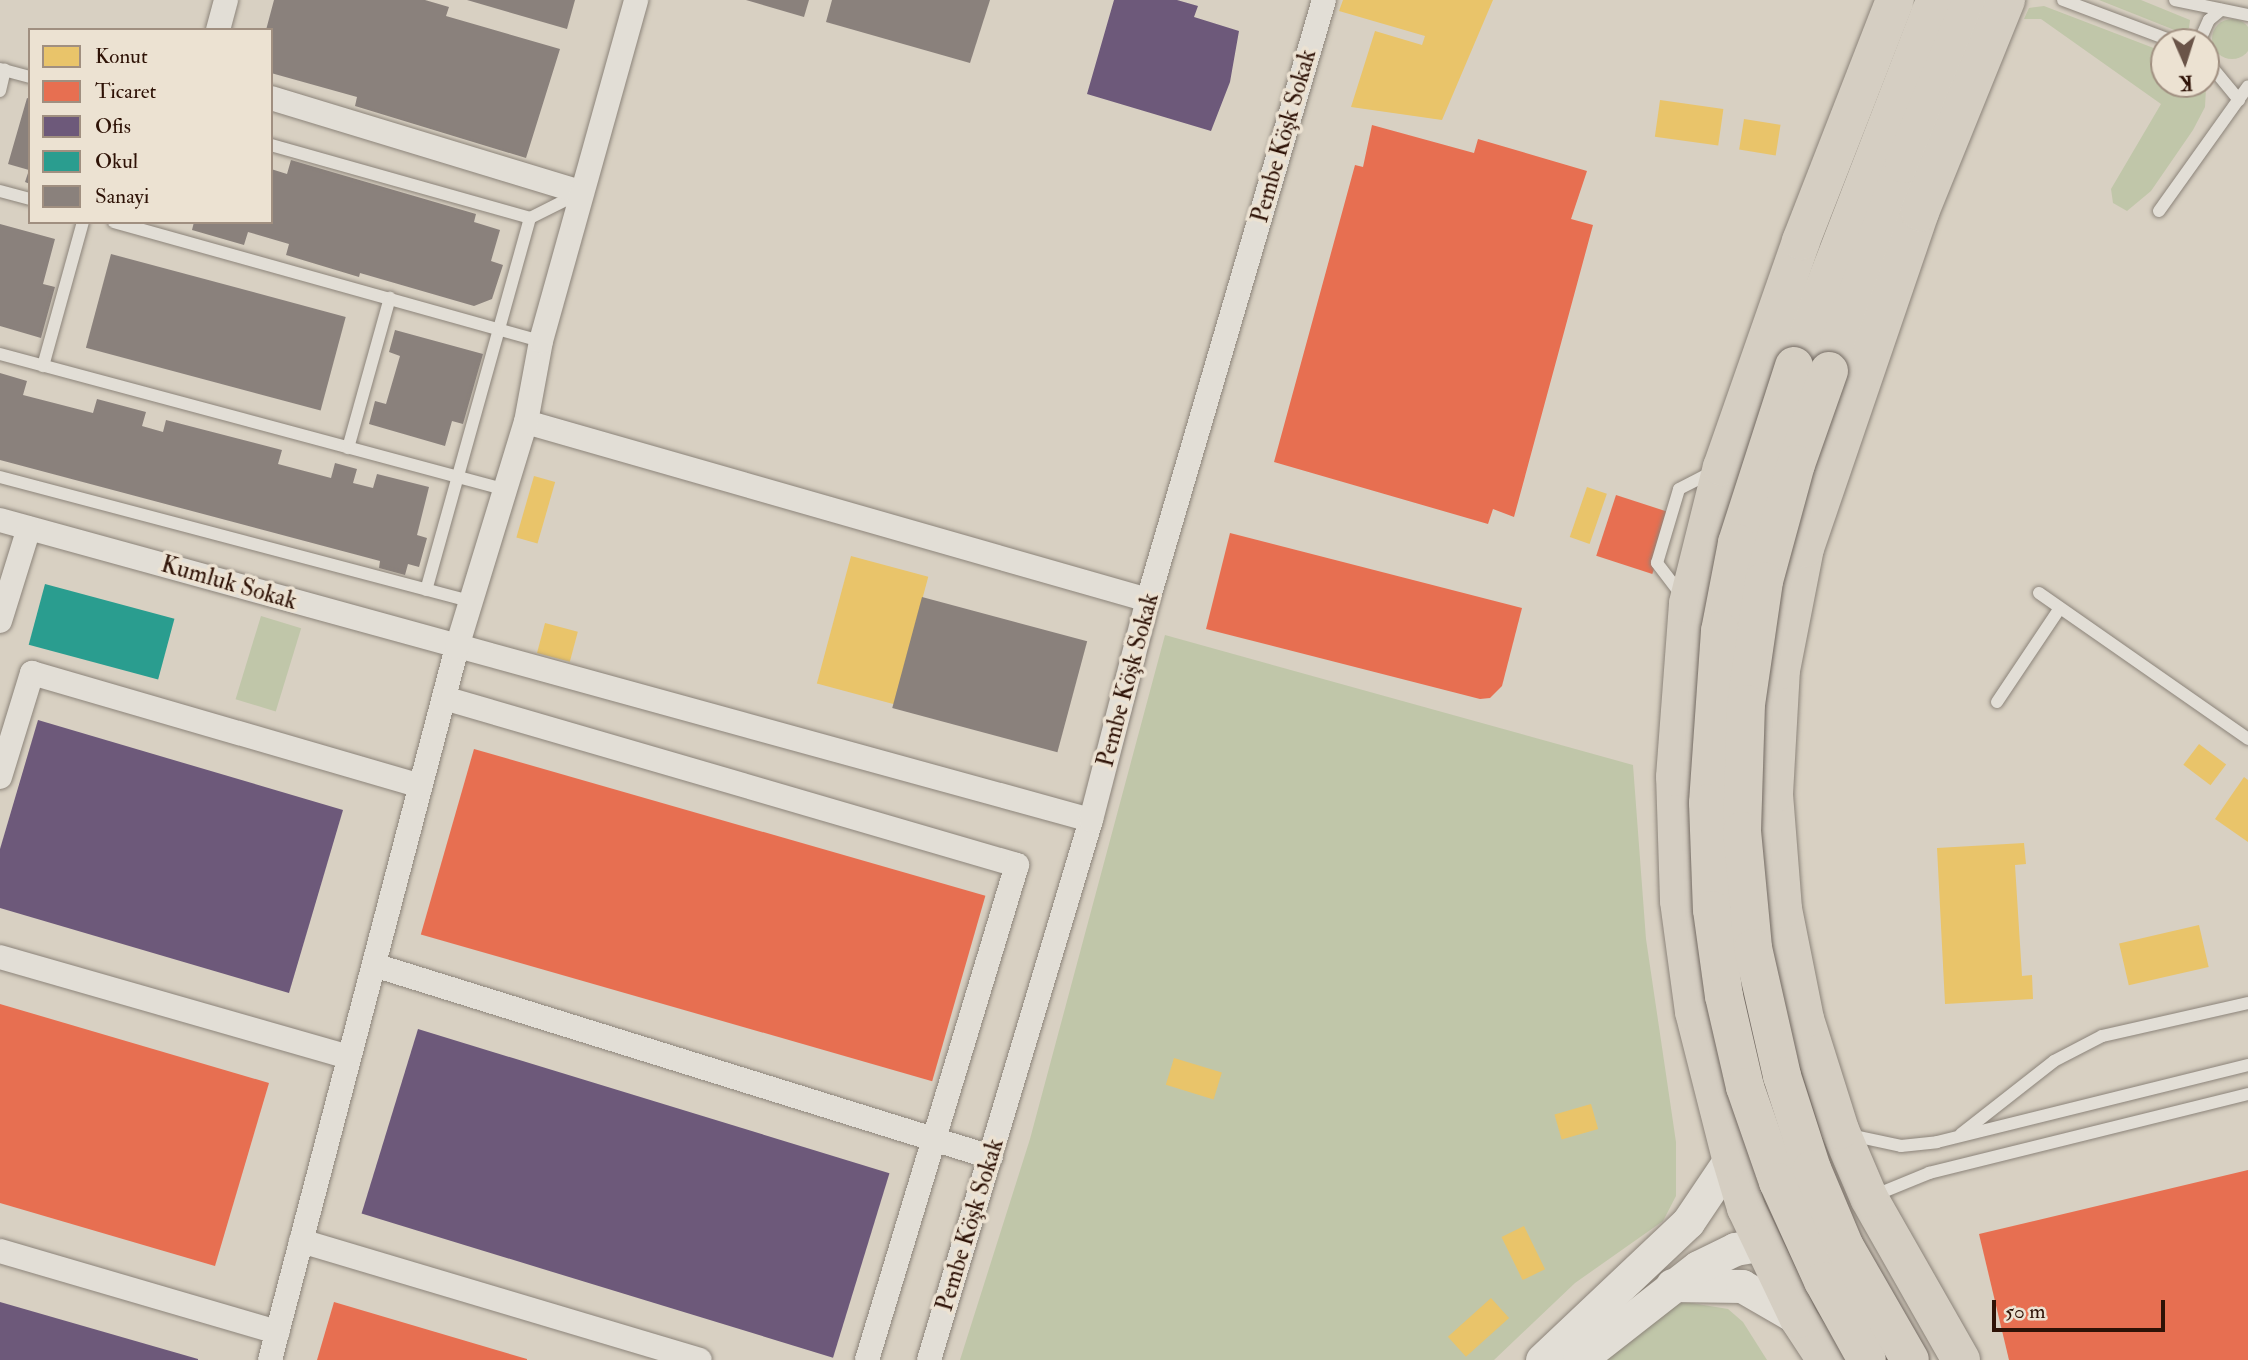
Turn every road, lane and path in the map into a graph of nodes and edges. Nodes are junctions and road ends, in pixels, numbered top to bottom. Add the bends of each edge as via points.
1 (226, 0) edge
2 (636, 0) edge
3 (1323, 0) edge
4 (1895, 0) edge
5 (1934, 0) edge
6 (1972, 0) edge
7 (2007, 0) edge
8 (2063, 0) edge
9 (2175, 0) edge
10 (2221, 10) junction
11 (2248, 15) edge
12 (219, 28) edge
13 (2205, 28) edge
14 (2150, 33) edge
15 (3, 69) edge
16 (28, 76) edge
17 (2220, 77) edge
18 (2248, 86) edge
19 (0, 91) edge
20 (273, 99) edge
21 (2239, 100) junction
22 (273, 146) edge
23 (0, 191) edge
24 (581, 192) junction
25 (28, 198) edge
26 (2159, 211) dead end
27 (1920, 212) junction
28 (530, 218) junction
29 (82, 224) edge
30 (121, 224) edge
31 (1918, 268) dead end
32 (390, 298) junction
33 (500, 328) junction
34 (541, 341) junction
35 (0, 355) edge
36 (1887, 358) dead end
37 (43, 366) junction
38 (1811, 369) junction
39 (1853, 402) junction
40 (526, 422) junction
41 (348, 448) junction
42 (0, 477) edge
43 (460, 478) junction
44 (507, 490) junction
45 (0, 520) edge
46 (29, 528) junction
47 (426, 590) junction
48 (2039, 593) dead end
49 (1148, 600) junction
50 (472, 602) junction
51 (2060, 608) junction
52 (0, 621) edge
53 (457, 647) junction
54 (444, 698) junction
55 (1997, 702) dead end
56 (2248, 739) edge
57 (0, 777) edge
58 (420, 786) junction
59 (1091, 820) junction
60 (0, 957) edge
61 (374, 965) junction
62 (2248, 1003) edge
63 (1694, 1012) junction
64 (1805, 1019) junction
65 (349, 1057) junction
66 (2248, 1065) edge
67 (2248, 1094) edge
68 (1840, 1130) junction
69 (1957, 1137) junction
70 (934, 1139) junction
71 (991, 1157) junction
72 (1731, 1158) junction
73 (1869, 1198) junction
74 (301, 1241) junction
75 (1764, 1244) junction
76 (0, 1251) edge
77 (1670, 1285) junction
78 (1922, 1296) junction
79 (1799, 1319) junction
80 (277, 1332) junction
81 (1825, 1358) edge
82 (270, 1360) edge
83 (699, 1360) edge
84 (867, 1360) edge
85 (929, 1360) edge
86 (1542, 1360) edge
87 (1579, 1360) edge
88 (1867, 1360) edge
89 (1910, 1360) edge
90 (1961, 1360) edge

1 - 12 street
2 - 24 street
3 - 49 street, Pembe Köşk Sokak
4 - 63 main road via 1801,241 1722,467 1688,603 1675,777 1679,901
5 - 38 main road
6 - 38 main road
7 - 27 main road
8 - 14 lane
9 - 10 lane
10 - 11 lane
10 - 13 lane
15 - 16 lane
15 - 19 lane
17 - 21 lane
18 - 21 lane
20 - 24 street
21 - 26 lane via 2218,122
22 - 28 lane
23 - 25 lane
24 - 28 lane
24 - 34 street
27 - 31 lane
27 - 39 main road
28 - 33 lane
29 - 37 lane
30 - 32 lane
32 - 33 lane
32 - 41 lane
33 - 34 lane
33 - 43 lane
34 - 40 street
35 - 37 lane
36 - 39 lane
37 - 41 lane
38 - 88 main road, bridge via 1741,530 1720,631 1708,803 1712,910 1724,996 1745,1087 1778,1182 1823,1281
38 - 89 main road, bridge via 1796,464 1764,582 1746,704 1742,831 1753,948 1782,1076 1807,1156 1845,1247
39 - 64 main road via 1805,548 1781,670 1774,794 1783,909
40 - 44 street
40 - 49 street
41 - 43 lane
42 - 47 lane
43 - 44 lane
43 - 47 lane
44 - 50 street
45 - 46 street, Kumluk Sokak
46 - 52 street
46 - 53 street, Kumluk Sokak
47 - 50 lane
48 - 51 lane
49 - 59 street, Pembe Köşk Sokak
50 - 53 street
51 - 55 lane
51 - 56 lane
53 - 54 street
53 - 59 street, Kumluk Sokak
54 - 58 street
54 - 70 street via 1017,865
57 - 58 street via 32,673
58 - 61 street
59 - 71 street, Pembe Köşk Sokak
60 - 65 street
61 - 65 street
61 - 70 street
62 - 69 lane via 2102,1035 2054,1061
63 - 64 main road via 1721,1043 1756,1050 1789,1040
63 - 72 main road
64 - 68 main road
65 - 74 street
66 - 69 lane
67 - 73 lane via 1929,1173
68 - 69 lane via 1878,1144 1901,1146
68 - 72 main road via 1818,1121 1778,1122 1748,1133
68 - 73 main road
70 - 71 street
70 - 84 street
71 - 85 street, Pembe Köşk Sokak
72 - 75 main road via 1746,1208
72 - 86 street via 1688,1222
73 - 75 main road via 1852,1223 1821,1244 1791,1249
73 - 78 main road
74 - 80 street
74 - 83 street
75 - 77 street via 1735,1249
75 - 79 main road
76 - 80 street
77 - 79 street via 1742,1286
77 - 87 street
78 - 81 main road via 1886,1289 1853,1298 1831,1321
78 - 90 main road
79 - 81 main road
80 - 82 street

